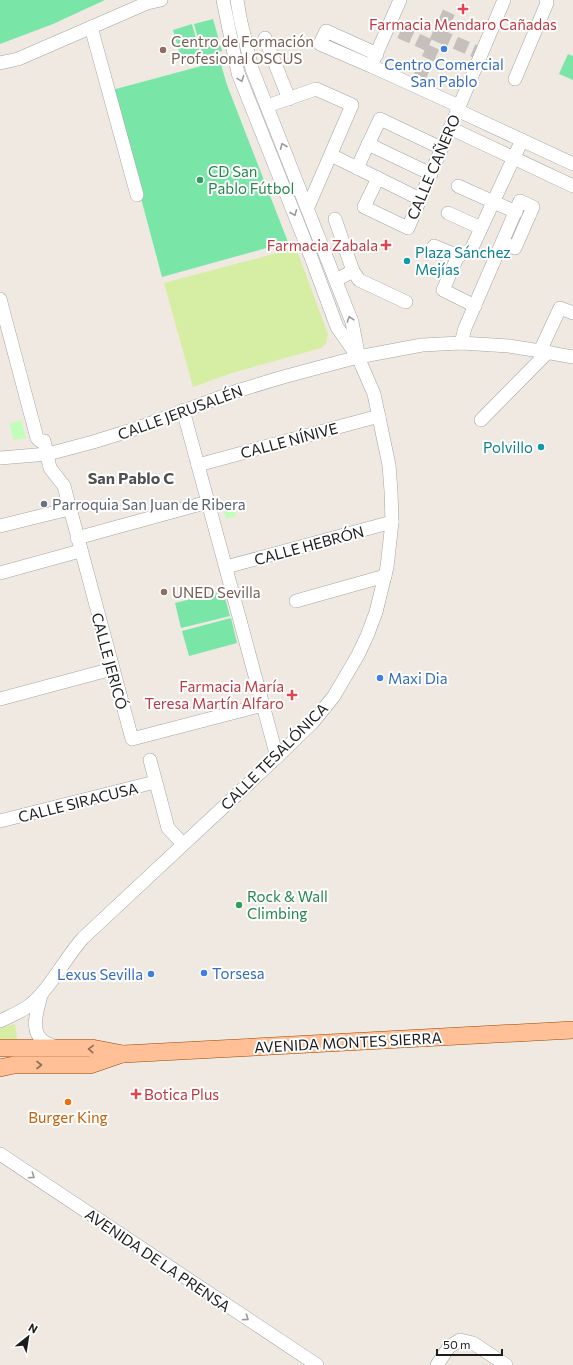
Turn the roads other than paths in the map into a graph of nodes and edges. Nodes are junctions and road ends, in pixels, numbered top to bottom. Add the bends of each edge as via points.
1 (161, 0) edge
2 (223, 0) edge
3 (237, 0) edge
4 (248, 0) edge
5 (400, 0) edge
6 (504, 0) edge
7 (546, 0) edge
8 (240, 18) junction
9 (91, 27) junction
10 (265, 38) dead end
11 (377, 54) junction
12 (0, 63) edge
13 (371, 66) junction
14 (515, 78) dead end
15 (289, 99) junction
16 (267, 106) junction
17 (458, 108) junction
18 (450, 128) junction
19 (522, 140) junction
20 (368, 144) junction
21 (442, 148) junction
22 (330, 155) junction
23 (514, 158) junction
24 (573, 164) edge
25 (356, 168) junction
26 (431, 174) junction
27 (378, 178) junction
28 (458, 186) dead end
29 (573, 186) edge
30 (137, 195) dead end
31 (420, 199) junction
32 (494, 202) junction
33 (308, 207) junction
34 (516, 212) junction
35 (448, 213) dead end
36 (335, 220) dead end
37 (482, 228) junction
38 (503, 243) junction
39 (434, 246) dead end
40 (458, 256) junction
41 (353, 271) junction
42 (336, 280) junction
43 (0, 299) edge
44 (406, 302) dead end
45 (475, 306) junction
46 (573, 313) edge
47 (461, 343) junction
48 (544, 351) junction
49 (358, 357) junction
50 (573, 357) edge
51 (183, 410) junction
52 (380, 416) junction
53 (480, 420) dead end
54 (48, 454) junction
55 (0, 458) edge
56 (198, 465) junction
57 (208, 502) junction
58 (69, 509) junction
59 (392, 522) junction
60 (0, 526) edge
61 (77, 538) junction
62 (80, 551) junction
63 (226, 567) junction
64 (0, 573) edge
65 (385, 576) junction
66 (296, 601) dead end
67 (112, 669) junction
68 (0, 699) edge
69 (262, 705) junction
70 (277, 757) junction
71 (150, 760) dead end
72 (156, 782) junction
73 (0, 821) edge
74 (183, 844) junction
75 (41, 994) junction
76 (6, 1016) edge
77 (0, 1021) edge
78 (573, 1030) edge
79 (0, 1048) edge
80 (59, 1048) junction
81 (123, 1054) junction
82 (0, 1068) edge
83 (2, 1159) edge
84 (317, 1365) edge
85 (438, 1365) edge
86 (506, 1365) edge

1 - 9 street via 147,3
2 -> 49 street, CALLE TESALÓNICA via 238,73 337,327
3 - 8 street, CALLE TESALÓNICA
4 - 8 street
5 - 11 street
6 - 17 street, CALLE CAÑERO
7 - 14 street via 547,3
8 - 16 street, CALLE TESALÓNICA via 252,69
9 - 12 street via 18,59
9 - 30 street
10 - 15 street
11 - 13 street
11 - 13 street via 326,31 320,44
13 - 17 street
15 - 16 street
15 - 22 street via 316,89 352,105
33 -> 16 street, CALLE TESALÓNICA
17 - 18 street, CALLE CAÑERO
17 - 19 street
18 - 21 street, CALLE CAÑERO
18 - 23 street
19 - 23 street
19 - 24 street
20 - 21 street via 380,119
20 - 25 street
20 - 26 street
21 - 26 street, CALLE CAÑERO
22 - 25 street
22 - 33 street
23 - 29 street
23 - 32 street
25 - 27 street
26 - 31 street, CALLE CAÑERO
27 - 31 street
27 - 31 street, CALLE CAÑERO via 364,207 408,228
28 - 32 street
32 - 34 street
32 - 37 street
33 - 42 street, CALLE TESALÓNICA
34 - 38 street
34 - 38 street via 520,201 533,207 515,248
35 - 37 street
36 - 41 street
37 - 40 street via 471,250
38 - 45 street
39 - 40 street
40 - 45 street via 443,290
41 - 42 street
41 - 44 street via 359,280
49 -> 42 street, CALLE TESALÓNICA via 352,322
43 - 54 street, CALLE JERICÓ via 37,438 40,442 44,441
45 - 47 street
46 - 48 street via 560,308
47 - 48 street, CALLE JERUSALÉN
47 - 49 street, CALLE JERUSALÉN via 422,345
48 - 50 street, CALLE JERUSALÉN
48 - 53 street
49 - 51 street, CALLE JERUSALÉN via 283,376
49 - 52 street, CALLE TESALÓNICA via 374,394
51 - 54 street, CALLE JERUSALÉN via 93,442
51 - 56 street
52 - 56 street, CALLE NÍNIVE
52 - 59 street, CALLE TESALÓNICA via 389,465
54 - 55 street, CALLE JERUSALÉN
54 - 58 street, CALLE JERICÓ via 50,468 64,486
56 - 57 street
57 - 61 street
57 - 63 street
58 - 60 street
58 - 61 street, CALLE JERICÓ
59 - 63 street, CALLE HEBRÓN
59 - 65 street, CALLE TESALÓNICA
61 - 62 street, CALLE JERICÓ
62 - 64 street
62 - 67 street, CALLE JERICÓ
63 - 69 street
65 - 66 street
65 - 70 street, CALLE TESALÓNICA via 376,612 352,667 334,696 313,722
67 - 68 street
67 - 69 street, CALLE JERICÓ via 132,740
69 - 70 street
70 - 74 street, CALLE TESALÓNICA
71 - 72 street
72 - 73 street, CALLE SIRACUSA
72 - 74 street via 168,828
74 - 75 street, CALLE TESALÓNICA via 83,938
75 - 76 street, CALLE TESALÓNICA via 31,1004
75 - 80 street via 35,1026 43,1041
76 - 77 street, CALLE TESALÓNICA
78 - 81 main road, AVENIDA MONTES SIERRA
79 - 80 main road, AVENIDA MONTES SIERRA
81 -> 80 main road, AVENIDA MONTES SIERRA via 92,1048
82 -> 81 main road, AVENIDA MONTES SIERRA via 14,1065 90,1065
83 -> 84 street, AVENIDA DE LA PRENSA
85 - 86 street via 449,1347 460,1340 473,1343

